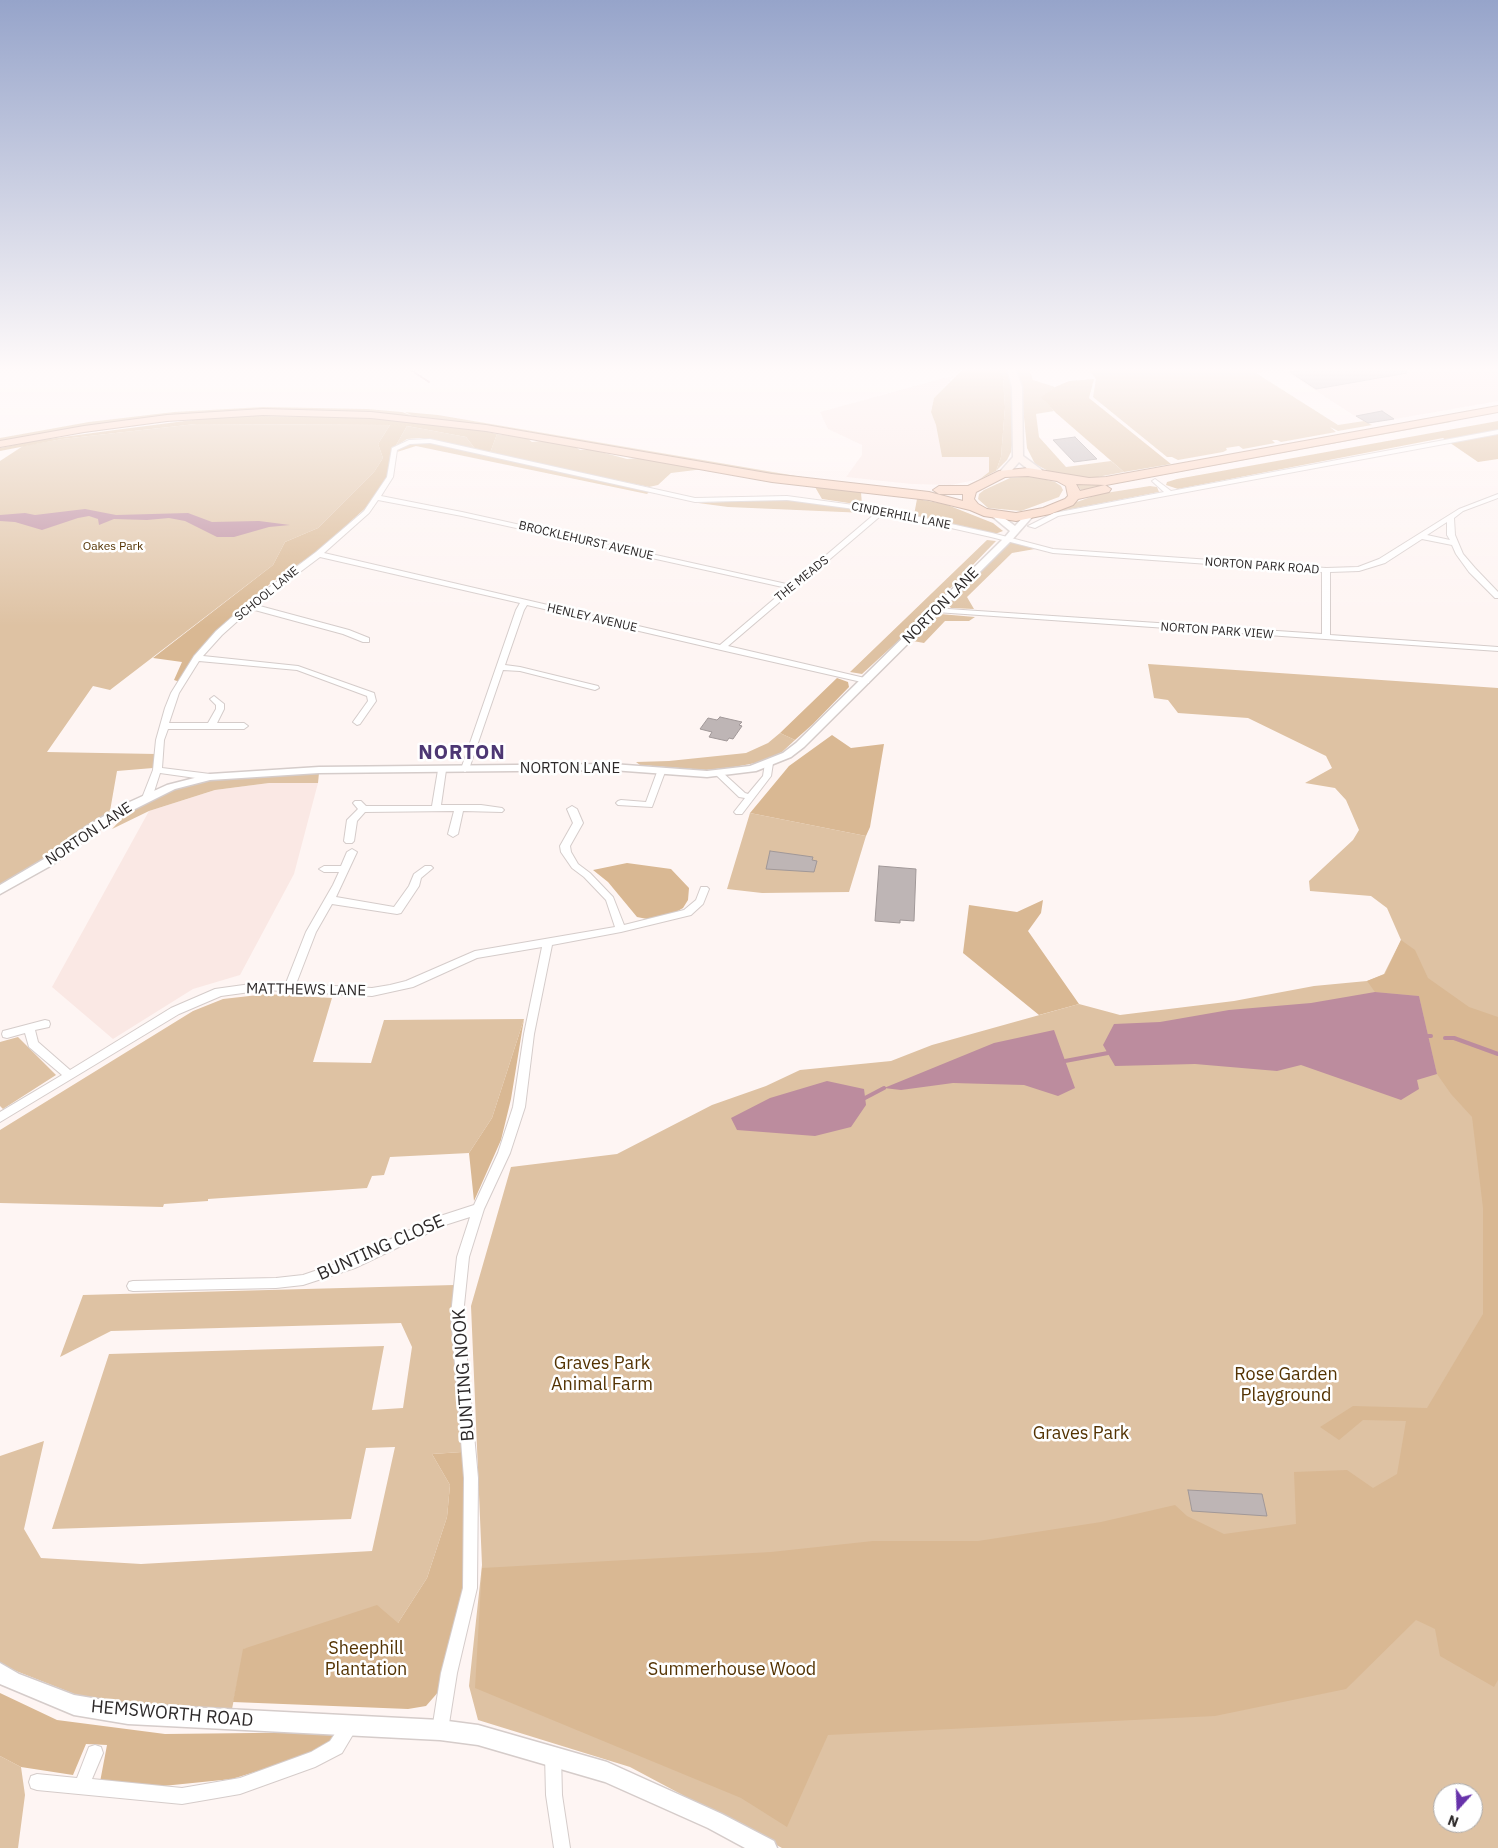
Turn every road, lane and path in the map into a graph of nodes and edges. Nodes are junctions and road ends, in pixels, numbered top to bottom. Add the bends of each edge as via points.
1 (393, 454) edge
2 (486, 454) edge
3 (636, 454) edge
4 (681, 454) edge
5 (1252, 454) edge
6 (1296, 454) edge
7 (1376, 454) edge
8 (1018, 457) joint
9 (1038, 472) junction
10 (1003, 474) junction
11 (1061, 478) junction
12 (1155, 481) junction
13 (970, 490) junction
14 (1169, 492) junction
15 (1074, 496) junction
16 (1498, 496) edge
17 (378, 498) junction
18 (974, 507) junction
19 (883, 511) junction
20 (996, 515) junction
21 (1450, 517) junction
22 (1030, 521) junction
23 (1015, 531) junction
24 (1419, 536) junction
25 (1008, 539) junction
26 (1454, 543) junction
27 (319, 554) junction
28 (1326, 570) junction
29 (792, 587) junction
30 (1498, 596) edge
31 (525, 602) junction
32 (250, 606) junction
33 (936, 610) junction
34 (1326, 638) junction
35 (366, 640) dead end
36 (721, 648) junction
37 (1498, 649) edge
38 (197, 658) junction
39 (502, 667) junction
40 (866, 681) junction
41 (594, 688) dead end
42 (214, 699) dead end
43 (357, 722) dead end
44 (164, 726) junction
45 (211, 726) junction
46 (244, 726) dead end
47 (769, 763) junction
48 (465, 769) junction
49 (157, 770) junction
50 (442, 770) junction
51 (661, 772) junction
52 (719, 774) junction
53 (210, 777) junction
54 (750, 797) junction
55 (146, 798) junction
56 (621, 803) dead end
57 (459, 808) junction
58 (572, 808) dead end
59 (436, 809) junction
60 (499, 810) dead end
61 (740, 812) dead end
62 (453, 834) dead end
63 (348, 841) dead end
64 (352, 852) dead end
65 (428, 868) dead end
66 (324, 869) dead end
67 (344, 869) junction
68 (0, 890) edge
69 (704, 890) dead end
70 (331, 900) junction
71 (621, 929) junction
72 (548, 941) junction
73 (290, 987) junction
74 (45, 1024) dead end
75 (30, 1030) junction
76 (6, 1034) dead end
77 (69, 1075) junction
78 (0, 1118) edge
79 (478, 1209) junction
80 (133, 1286) dead end
81 (0, 1673) edge
82 (350, 1726) junction
83 (440, 1730) junction
84 (95, 1753) dead end
85 (553, 1754) junction
86 (37, 1782) dead end
87 (81, 1787) junction
88 (562, 1848) edge
89 (767, 1848) edge

1 - 17 street, SCHOOL LANE via 390,477
2 - 19 street, CINDERHILL LANE via 695,500 787,498
3 - 18 highway via 772,478 929,496
4 - 13 highway via 823,479 929,490
5 - 11 highway via 1106,481
6 - 12 highway
7 - 14 street, NORTON LANE
8 - 9 main road
8 - 10 main road
9 - 10 highway
9 - 11 highway
10 - 13 highway
11 - 15 highway via 1070,484
12 - 14 street
12 - 15 highway
13 - 18 highway via 968,499
14 - 22 street, NORTON LANE
15 - 22 highway
16 - 21 street, NORTON PARK ROAD via 1468,506
17 - 27 street, SCHOOL LANE via 367,512
17 - 29 street, BROCKLEHURST AVENUE
18 - 20 highway
19 - 25 street, CINDERHILL LANE
19 - 29 street, THE MEADS
20 - 22 highway
20 - 23 street
21 - 24 street, NORTON PARK ROAD
21 - 26 street
22 - 23 street, NORTON LANE
23 - 25 street, NORTON LANE
24 - 26 street
24 - 28 street, NORTON PARK ROAD via 1371,566
25 - 28 street, NORTON PARK ROAD via 1065,553
25 - 33 street, NORTON LANE
26 - 30 street via 1465,562
27 - 31 street, HENLEY AVENUE
27 - 32 street, SCHOOL LANE
28 - 34 street
29 - 36 street, THE MEADS
31 - 36 street, HENLEY AVENUE
31 - 39 street
32 - 35 street
32 - 38 street, SCHOOL LANE
33 - 34 street, NORTON PARK VIEW
33 - 40 street, NORTON LANE
34 - 37 street, NORTON PARK VIEW
36 - 40 street, HENLEY AVENUE
38 - 43 street via 298,668 372,695 372,701
38 - 44 street, SCHOOL LANE via 175,693
39 - 41 street
39 - 48 street
40 - 47 street, NORTON LANE via 800,745
42 - 45 street via 220,704 220,709
44 - 45 street
44 - 49 street, SCHOOL LANE
45 - 46 street
47 - 52 street, NORTON LANE
47 - 54 street via 767,776
48 - 50 street, NORTON LANE
48 - 51 street, NORTON LANE via 612,767
49 - 53 street
49 - 55 street, SCHOOL LANE
50 - 53 street, NORTON LANE via 278,771
50 - 59 street
51 - 52 street, NORTON LANE
51 - 56 street via 649,805
52 - 54 street via 742,795
53 - 55 street, NORTON LANE via 171,787
54 - 61 street
55 - 68 street, NORTON LANE via 97,825 48,862
57 - 59 street
57 - 60 street
57 - 62 street
58 - 71 street via 578,823 565,846 566,852 575,866 610,899
59 - 63 street via 360,806 352,820
64 - 67 street
65 - 70 street via 417,876 397,911
66 - 67 street
67 - 70 street
69 - 71 street, MATTHEWS LANE via 700,902 687,913
70 - 73 street via 315,925
71 - 72 street, MATTHEWS LANE
72 - 73 street, MATTHEWS LANE via 475,955 390,989 372,992
72 - 79 street, BUNTING NOOK via 529,1034 519,1107 504,1153
73 - 77 street, MATTHEWS LANE via 229,989 204,998 175,1011
74 - 75 street
75 - 76 street
75 - 77 street via 33,1044
77 - 78 street, MATTHEWS LANE
79 - 80 street, BUNTING CLOSE via 441,1221 351,1264 303,1280
79 - 83 street, BUNTING NOOK via 463,1257 457,1316 471,1478 470,1588 449,1673
81 - 82 street, HEMSWORTH ROAD via 74,1705 128,1714
82 - 83 street, HEMSWORTH ROAD
82 - 87 street via 336,1747 316,1759 240,1786 182,1796
83 - 85 street, HEMSWORTH ROAD via 478,1735
84 - 87 street
85 - 88 street via 554,1795
85 - 89 street, HEMSWORTH ROAD via 631,1782
86 - 87 street

